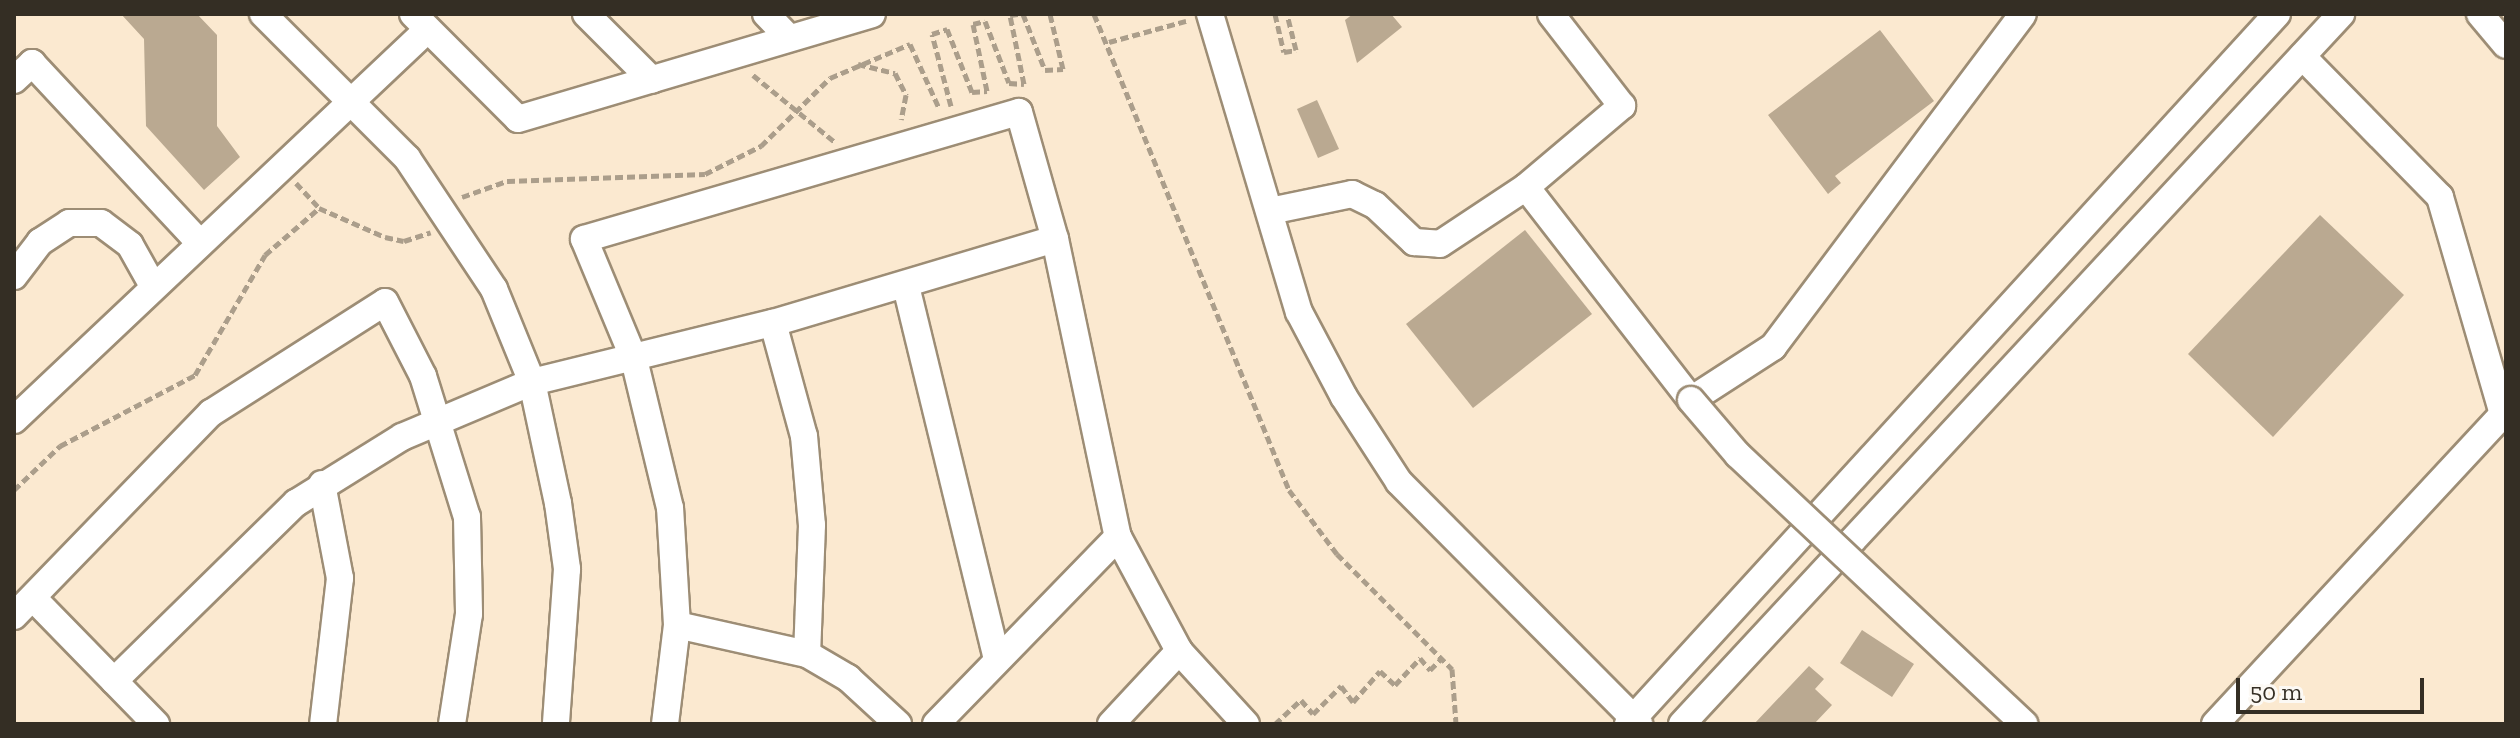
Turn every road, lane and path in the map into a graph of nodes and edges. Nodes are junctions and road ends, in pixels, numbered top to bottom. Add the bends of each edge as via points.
1 (263, 14) edge
2 (586, 14) edge
3 (766, 14) edge
4 (872, 14) edge
5 (1021, 14) edge
6 (1050, 14) edge
7 (1094, 14) edge
8 (1275, 14) edge
9 (1287, 14) edge
10 (1551, 14) edge
11 (2023, 14) edge
12 (2277, 14) edge
13 (2341, 14) edge
14 (2480, 14) edge
15 (1203, 16) edge
16 (420, 21) edge
17 (788, 37) junction
18 (1109, 42) junction
19 (2506, 45) edge
20 (2302, 56) junction
21 (855, 64) junction
22 (743, 73) dead end
23 (14, 80) edge
24 (652, 80) junction
25 (353, 103) junction
26 (797, 109) junction
27 (886, 131) dead end
28 (847, 150) dead end
29 (1526, 187) junction
30 (1270, 211) junction
31 (447, 213) junction
32 (1055, 239) junction
33 (199, 242) junction
34 (14, 276) edge
35 (153, 286) junction
36 (906, 286) junction
37 (773, 323) junction
38 (634, 359) junction
39 (532, 382) junction
40 (1691, 400) junction
41 (14, 420) edge
42 (439, 420) junction
43 (322, 484) junction
44 (14, 490) edge
45 (1118, 537) junction
46 (24, 608) edge
47 (677, 625) junction
48 (1179, 651) junction
49 (807, 654) junction
50 (996, 656) junction
51 (1442, 658) junction
52 (114, 681) junction
53 (1634, 722) edge
54 (561, 723) edge
55 (156, 724) edge
56 (323, 724) edge
57 (452, 724) edge
58 (665, 724) edge
59 (898, 724) edge
60 (936, 724) edge
61 (1111, 724) edge
62 (1246, 724) edge
63 (1275, 724) edge
64 (1456, 724) edge
65 (1682, 724) edge
66 (2024, 724) edge
67 (2215, 724) edge

1 - 25 street
2 - 24 street
3 - 17 street
4 - 17 street
5 - 6 path via 1045,70 1063,69
5 - 21 path via 1010,15 1024,84 1009,83 985,21 973,24 987,91 972,92 947,29 932,34 951,107 935,108 910,44
7 - 18 path
8 - 9 path via 1284,52 1296,50
10 - 29 street via 1622,106
11 - 40 street via 1773,347
12 - 53 street
13 - 20 street
14 - 19 street
15 - 18 path
15 - 30 street
16 - 24 street via 518,119
16 - 25 street
17 - 24 street
18 - 51 path via 1241,388 1289,490 1337,554
20 - 65 street
20 - 67 street via 2440,197 2503,414
21 - 26 path
21 - 27 path via 882,65 900,82 905,109 899,125
22 - 26 path
23 - 33 street via 32,63
25 - 31 street
25 - 33 street
26 - 28 path
26 - 31 path via 761,146 705,174 507,181
29 - 30 street via 1440,244 1414,242 1375,205 1352,194
29 - 40 street
30 - 53 street via 1299,312 1399,482
31 - 39 street via 494,289
31 - 44 path via 404,241 319,208 265,255 195,375 60,446
32 - 36 street
32 - 38 street via 1019,112 584,239
32 - 45 street
33 - 35 street
34 - 35 street via 40,242 69,223 101,223 130,245
35 - 41 street
36 - 37 street
36 - 50 street
37 - 38 street
37 - 49 street via 804,436 812,525
38 - 39 street
38 - 47 street via 670,508
39 - 42 street
39 - 54 street via 567,569
40 - 66 street, bridge via 1738,455
42 - 43 street
42 - 46 street via 406,335 385,302 211,413
42 - 57 street via 467,517 471,583
43 - 52 street
43 - 56 street via 340,578
45 - 48 street
45 - 50 street
46 - 52 street
47 - 49 street
47 - 58 street
48 - 61 street
48 - 62 street
49 - 59 street via 848,678
50 - 60 street
51 - 63 path via 1430,670 1420,658 1395,685 1380,671 1353,702 1341,686 1313,714 1301,700
51 - 64 path via 1452,669
52 - 55 street

